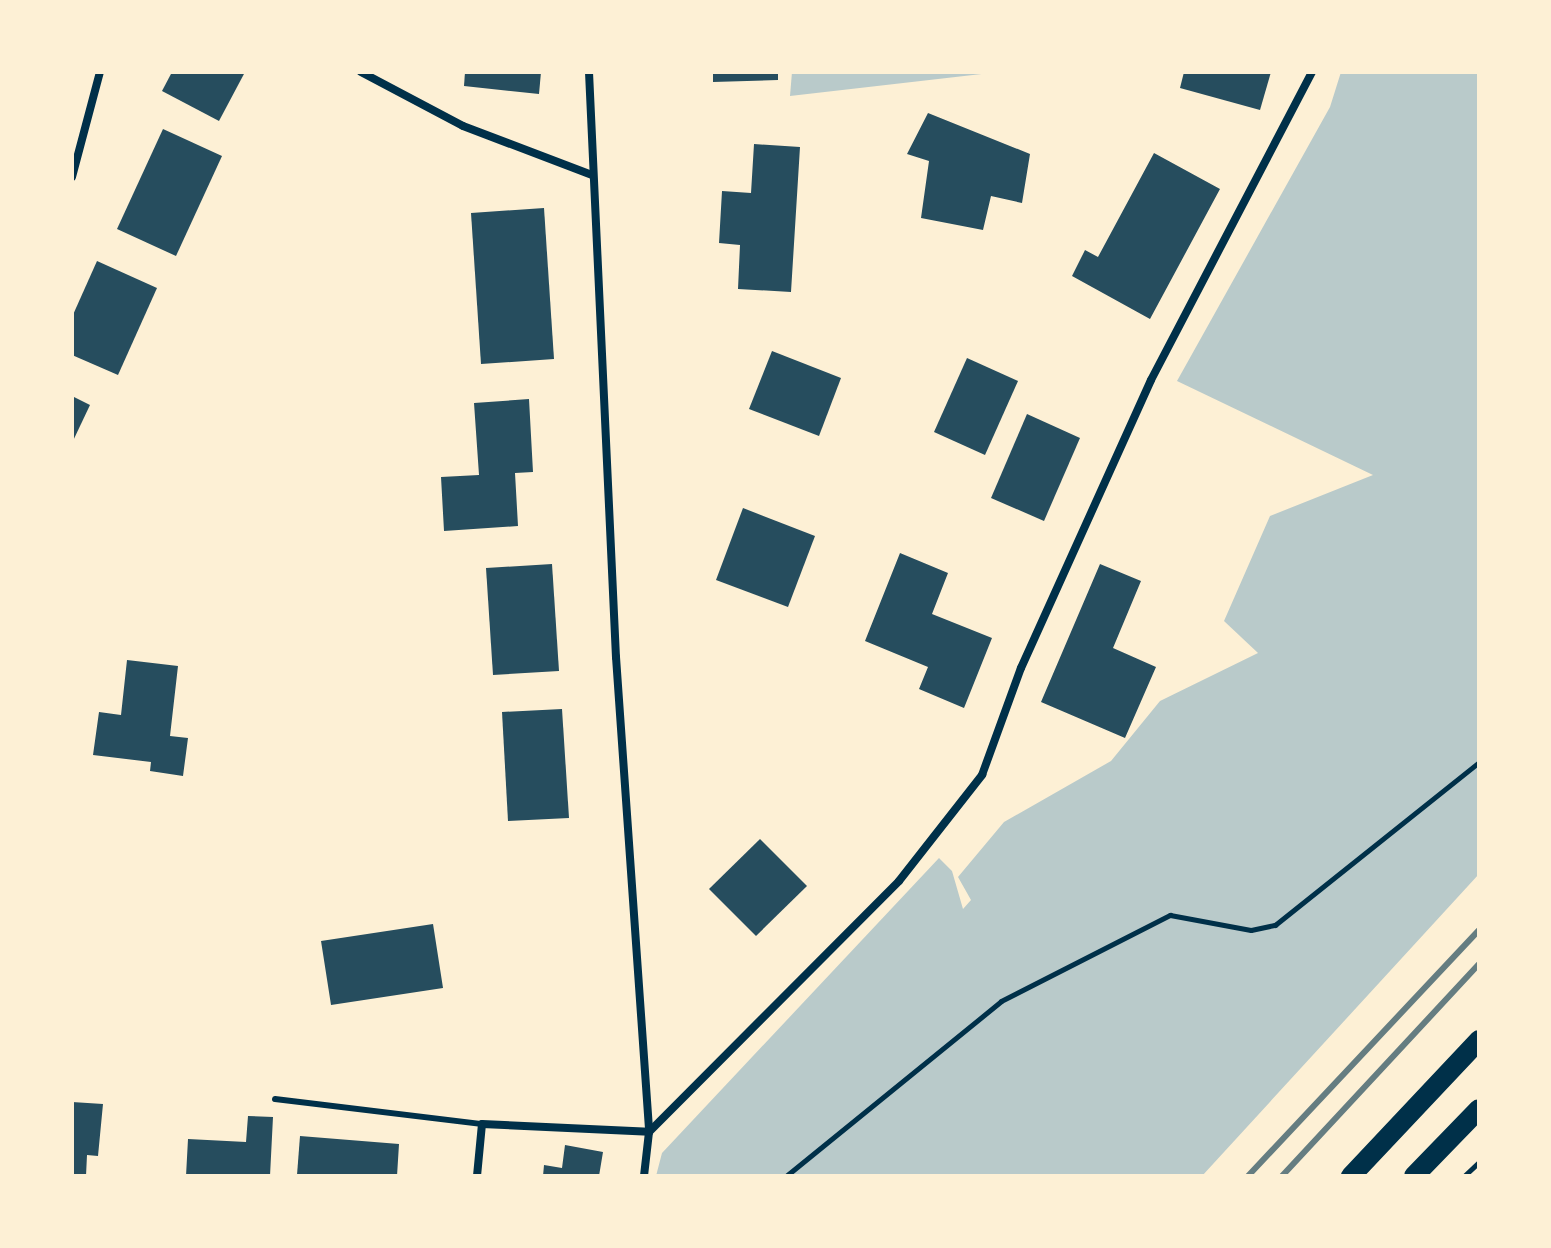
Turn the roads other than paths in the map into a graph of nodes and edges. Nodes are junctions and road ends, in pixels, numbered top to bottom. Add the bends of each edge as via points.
1 (100, 72) edge
2 (361, 72) edge
3 (589, 72) edge
4 (1312, 72) edge
5 (592, 175) junction
6 (72, 177) edge
7 (1479, 1040) edge
8 (275, 1099) dead end
9 (1479, 1109) edge
10 (482, 1124) junction
11 (649, 1132) junction
12 (477, 1176) edge
13 (644, 1176) edge
14 (1351, 1176) edge
15 (1414, 1176) edge

1 - 6 street
2 - 5 street via 463,126
3 - 5 street
4 - 11 street via 1151,380 1021,668 982,775 899,881
5 - 11 street
7 - 14 main road
8 - 10 lane
9 - 15 main road
10 - 11 street
10 - 12 street
11 - 13 street

